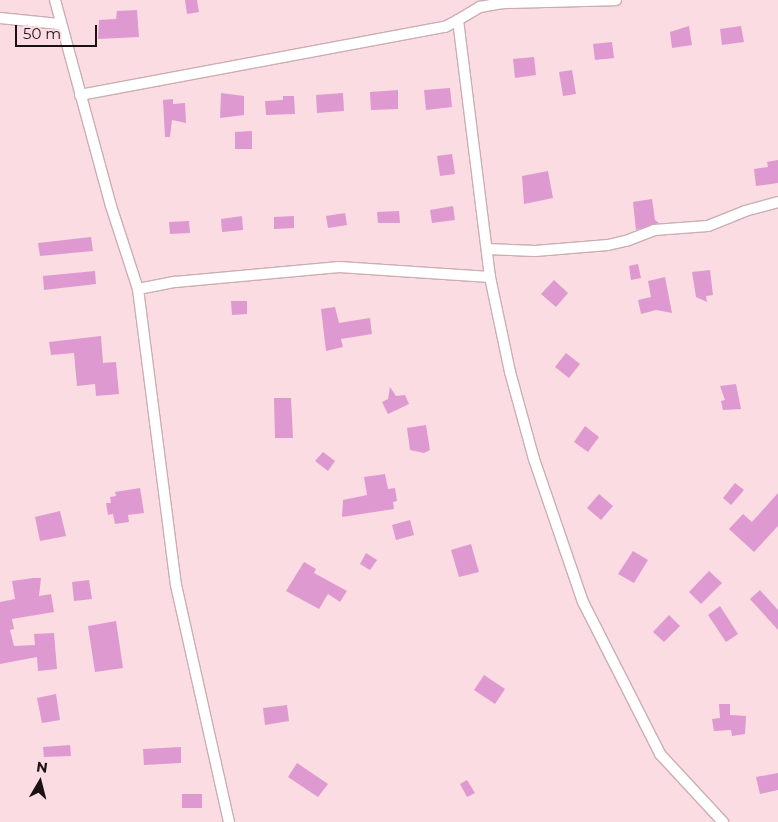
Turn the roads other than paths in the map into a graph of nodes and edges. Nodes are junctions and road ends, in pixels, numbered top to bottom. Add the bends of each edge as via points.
1 (55, 0) edge
2 (616, 0) edge
3 (0, 18) edge
4 (458, 20) junction
5 (60, 24) junction
6 (80, 95) junction
7 (778, 202) edge
8 (487, 249) junction
9 (490, 277) junction
10 (138, 289) junction
11 (228, 822) edge
12 (723, 822) edge

1 - 5 street
2 - 4 street via 503,3 480,7
3 - 5 street
4 - 6 street via 445,27
4 - 8 street
5 - 6 street
6 - 10 street
7 - 8 street via 745,210 708,226 654,230 608,245 536,251
8 - 9 street
9 - 10 street via 339,268 174,282
9 - 12 street via 510,372 534,459 583,602 660,754
10 - 11 street via 176,584

